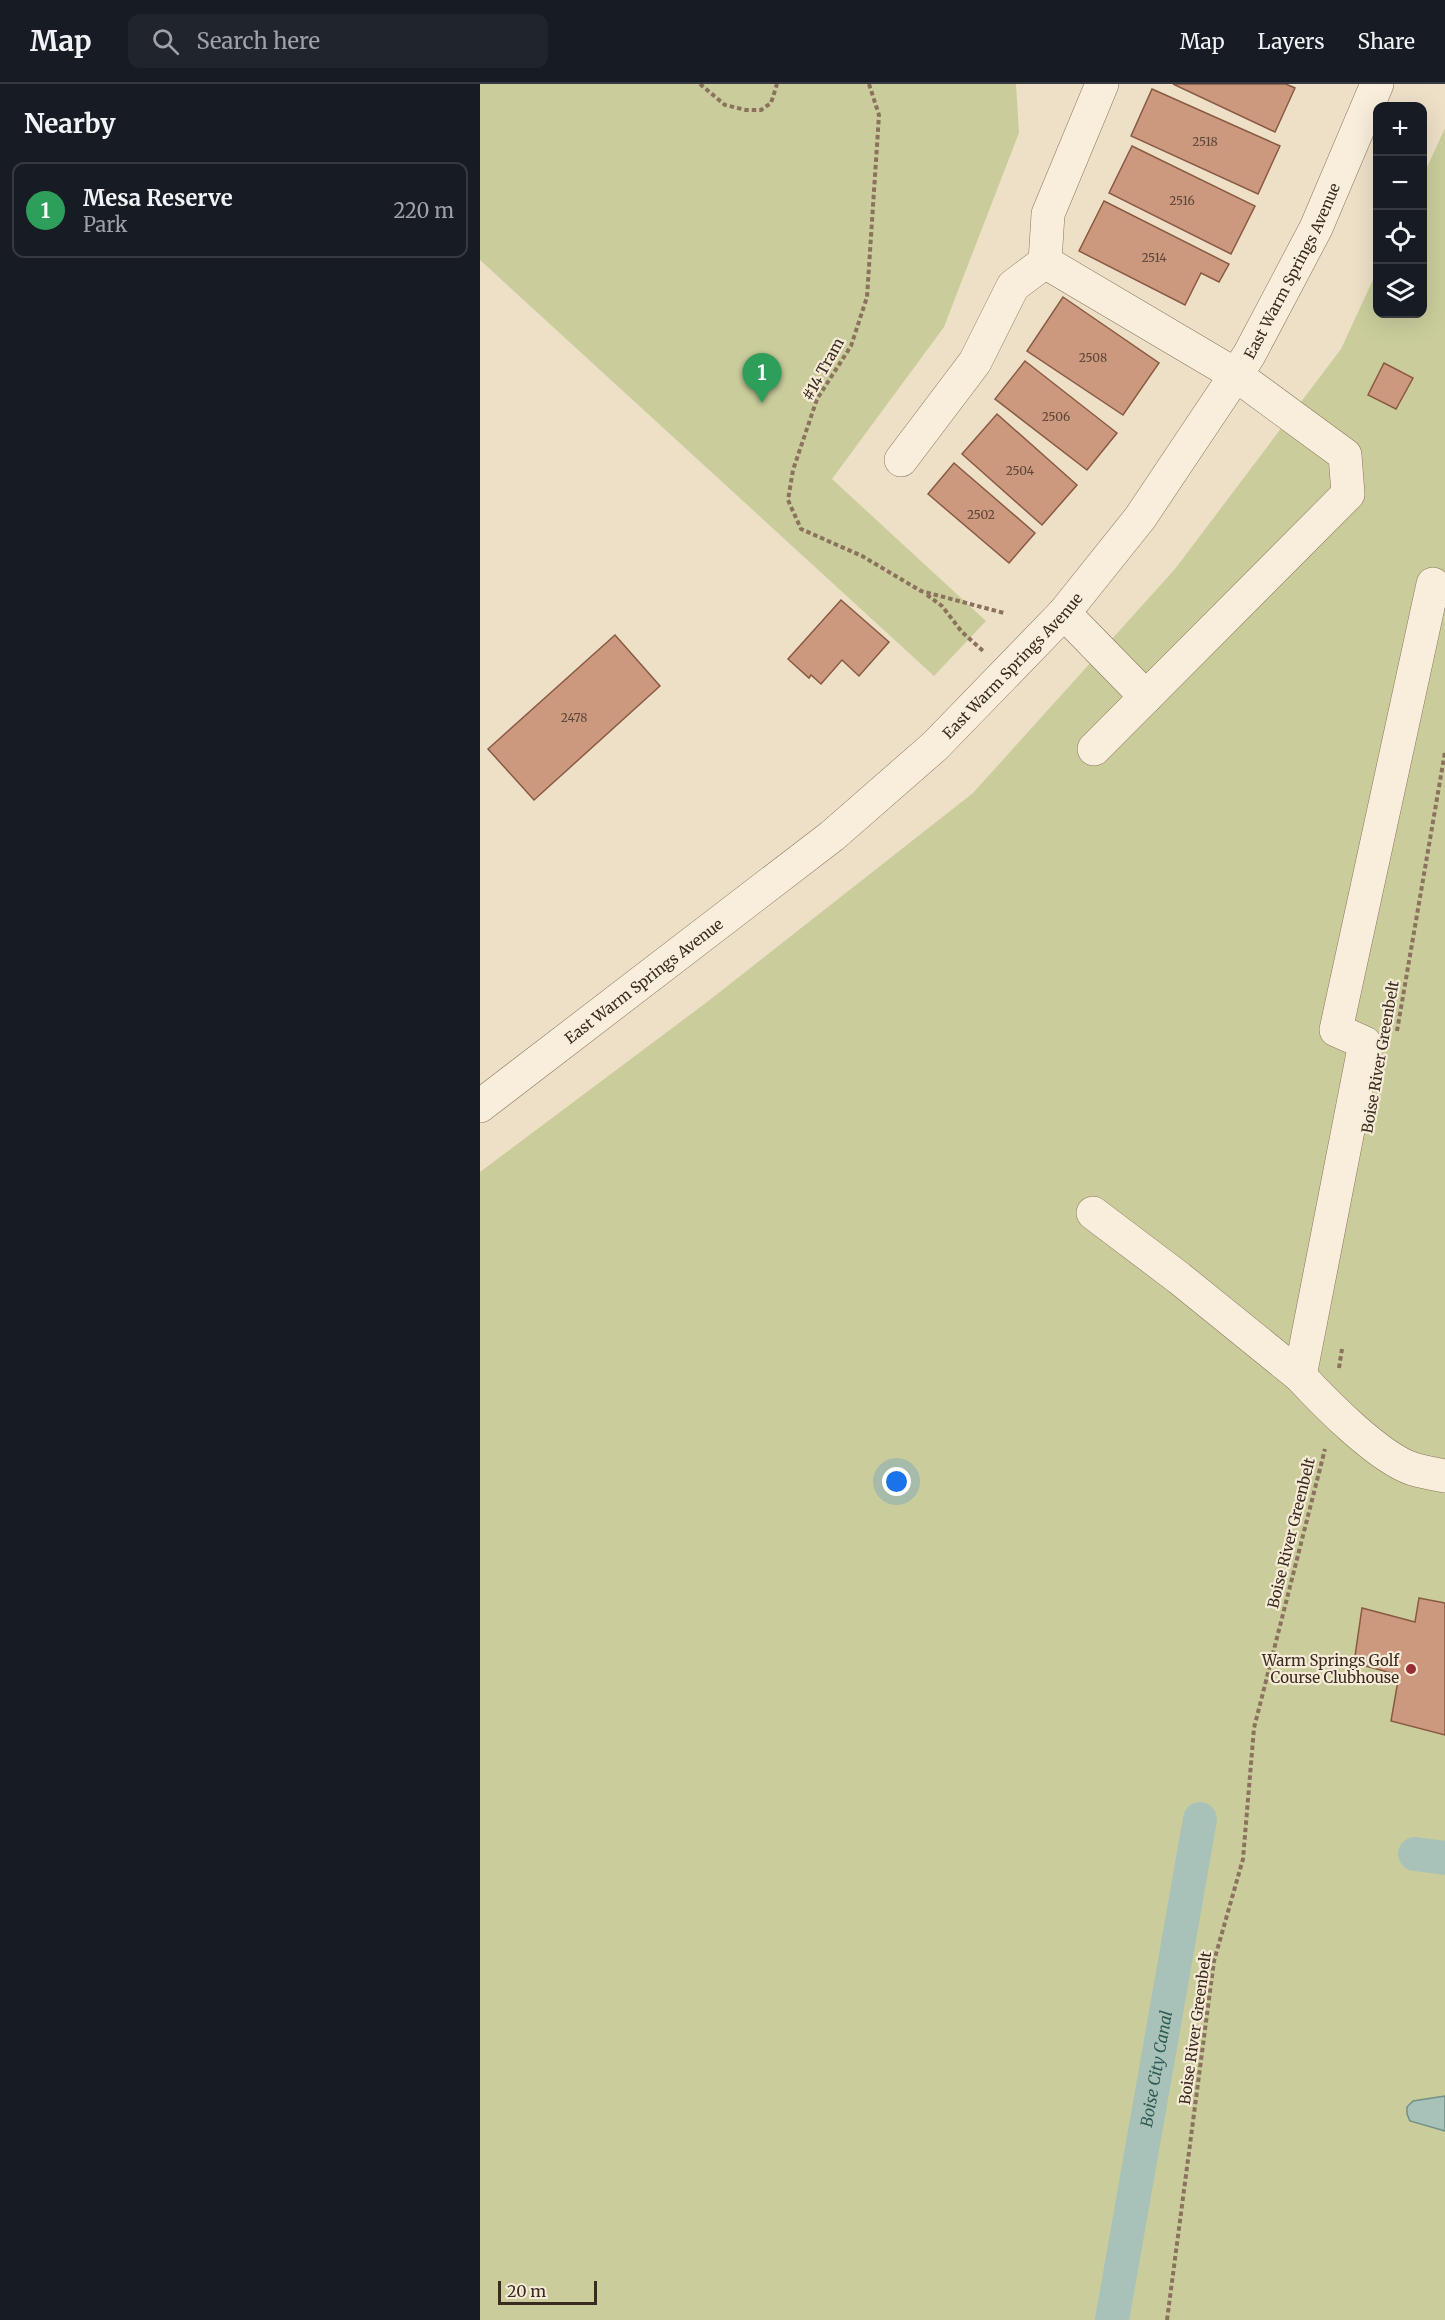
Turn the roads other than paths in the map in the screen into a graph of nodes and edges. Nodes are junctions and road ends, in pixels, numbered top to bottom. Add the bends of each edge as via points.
1 (1101, 84) edge
2 (1377, 84) edge
3 (1045, 262) junction
4 (1236, 375) junction
5 (901, 460) dead end
6 (1433, 584) dead end
7 (1064, 613) junction
8 (1146, 697) junction
9 (1094, 749) dead end
10 (480, 1106) edge
11 (1093, 1213) dead end
12 (1300, 1376) junction
13 (1445, 1476) edge

1 - 3 street via 1048,214
2 - 4 street, East Warm Springs Avenue via 1316,228
3 - 4 street
3 - 5 street via 1012,286 975,362
4 - 7 street, East Warm Springs Avenue via 1140,518
4 - 8 street via 1345,455 1348,494
6 - 12 street via 1336,1030 1365,1043
7 - 8 street
7 - 10 street, East Warm Springs Avenue via 935,746 832,836
8 - 9 street
11 - 12 street
12 - 13 street via 1386,1455 1411,1469

